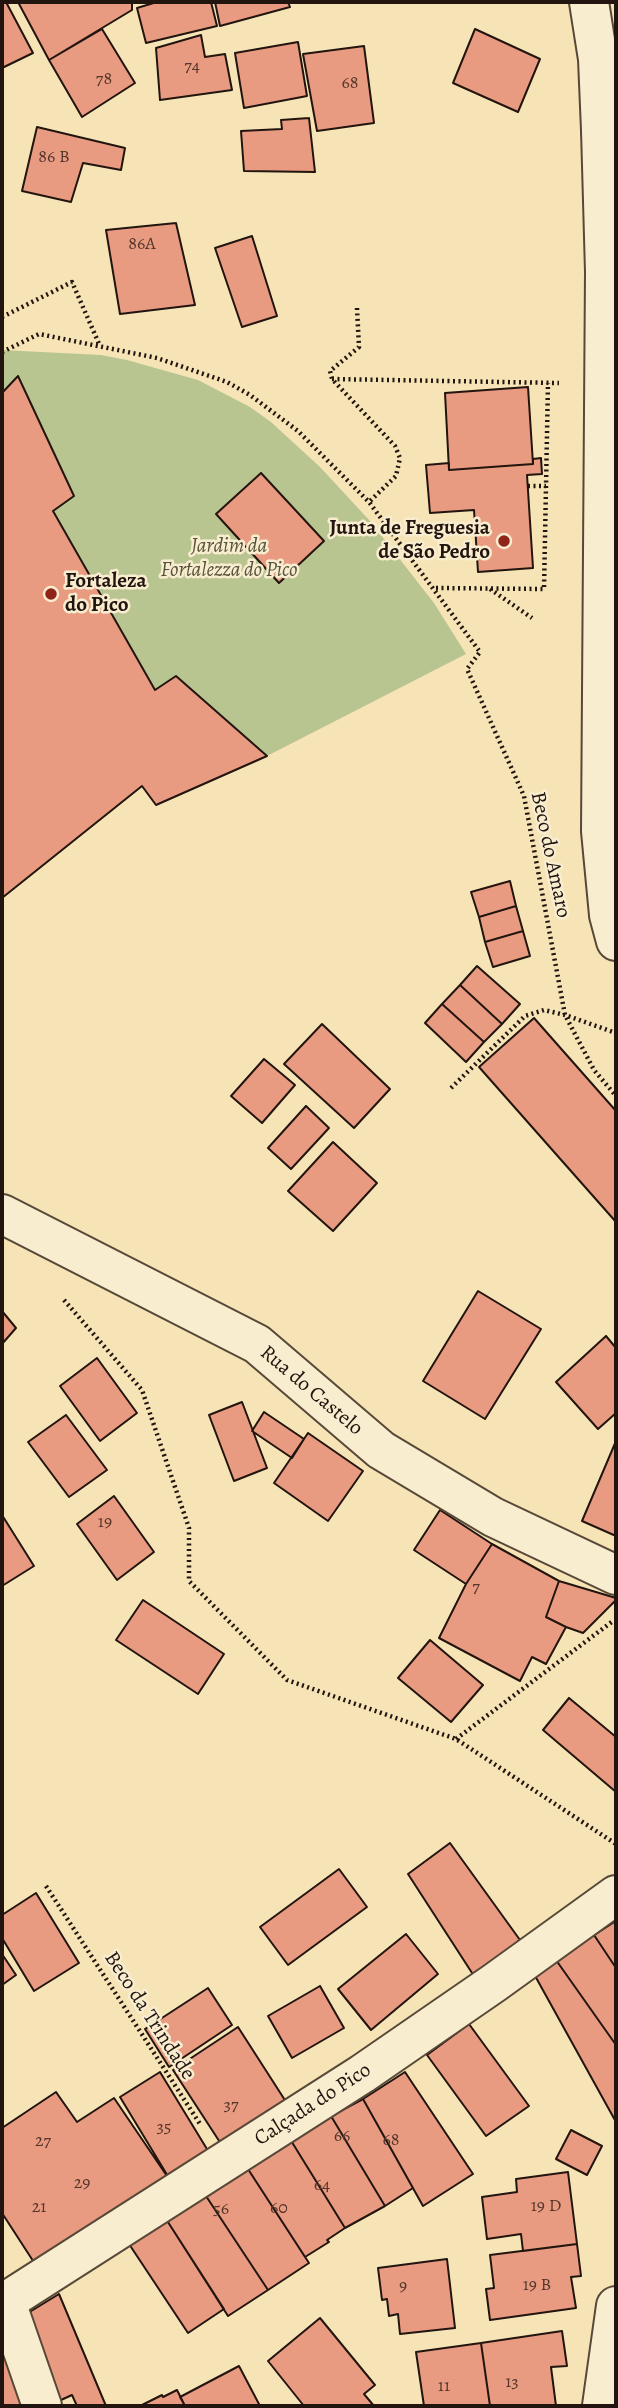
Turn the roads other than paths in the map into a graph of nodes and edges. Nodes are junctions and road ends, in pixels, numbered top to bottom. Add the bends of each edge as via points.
1 (589, 2) edge
2 (609, 130) edge
3 (616, 941) edge
4 (2, 1214) edge
5 (616, 1575) edge
6 (616, 1895) edge
7 (4, 2303) edge
8 (616, 2306) edge
9 (43, 2406) edge
10 (602, 2406) edge

1 - 2 street
2 - 3 street via 604,240 601,831
4 - 5 street, Rua do Castelo via 257,1344 381,1450 493,1517
6 - 7 street, Calçada do Pico via 362,2074
7 - 9 street
8 - 10 street

